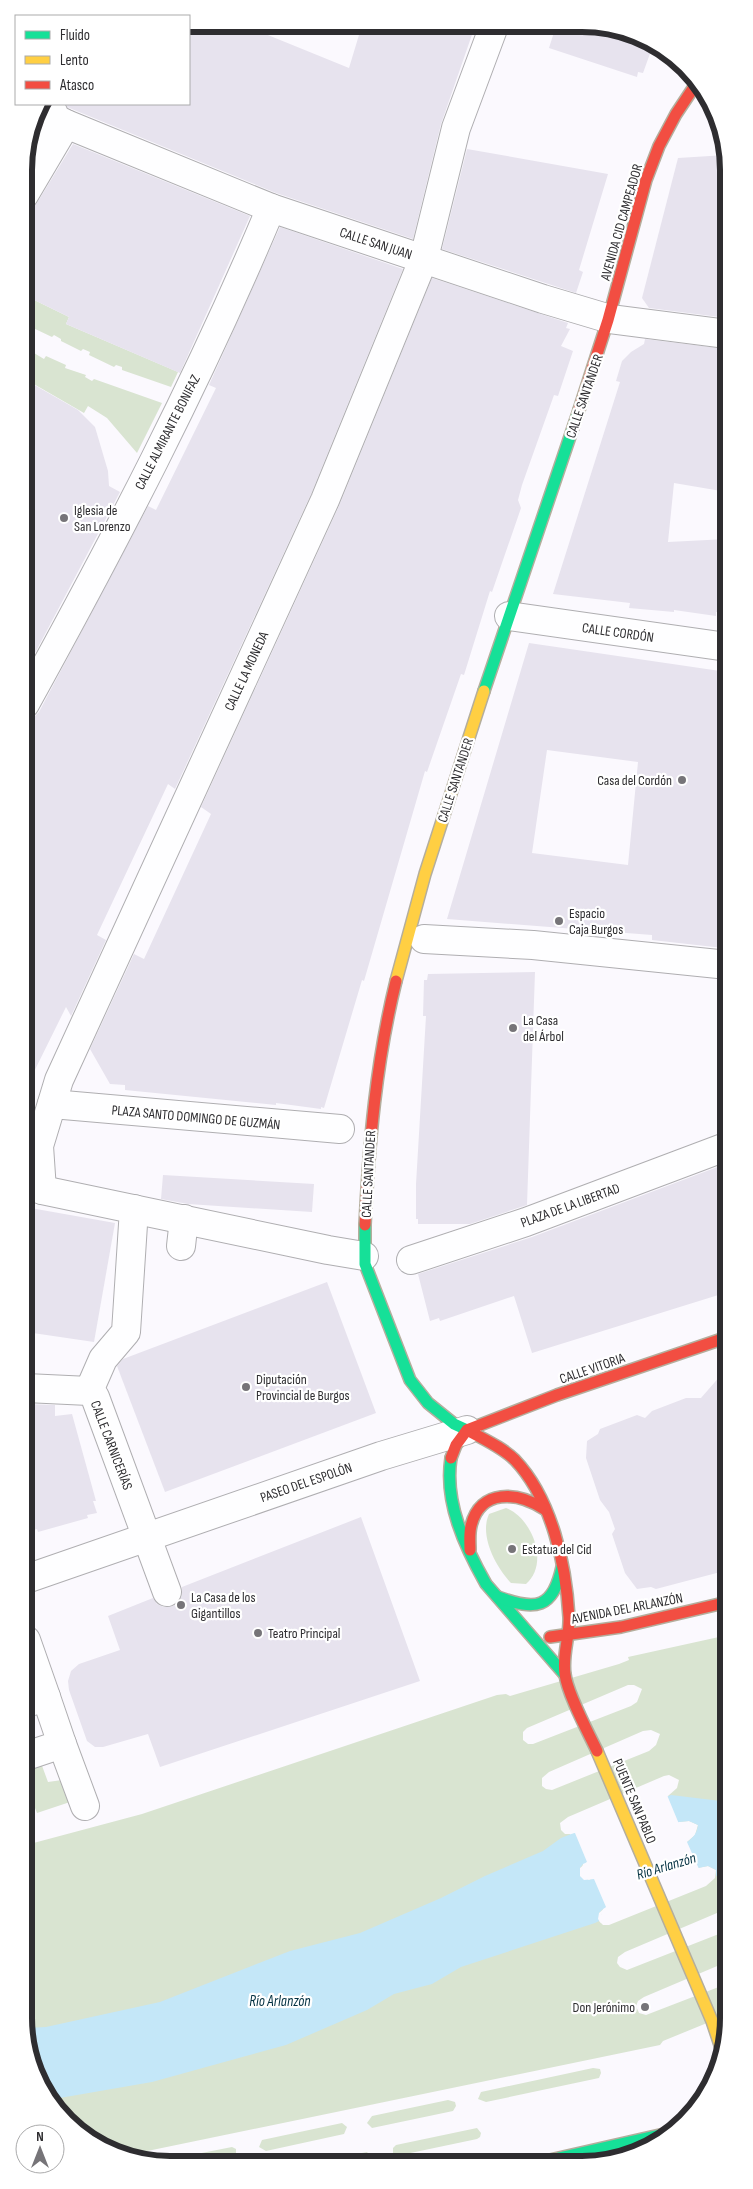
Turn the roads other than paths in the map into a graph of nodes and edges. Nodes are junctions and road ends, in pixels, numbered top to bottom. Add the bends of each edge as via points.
1 (492, 32) edge
2 (693, 88) edge
3 (53, 113) edge
4 (36, 141) edge
5 (33, 170) edge
6 (271, 208) junction
7 (424, 258) junction
8 (610, 318) junction
9 (720, 333) edge
10 (510, 616) junction
11 (720, 647) edge
12 (33, 690) edge
13 (424, 939) dead end
14 (720, 964) edge
15 (55, 1092) junction
16 (340, 1129) dead end
17 (720, 1149) edge
18 (34, 1186) edge
19 (134, 1209) junction
20 (364, 1256) junction
21 (411, 1260) dead end
22 (720, 1340) edge
23 (32, 1388) edge
24 (89, 1391) junction
25 (466, 1430) junction
26 (544, 1509) junction
27 (147, 1539) junction
28 (470, 1552) junction
29 (562, 1567) junction
30 (32, 1577) edge
31 (167, 1592) dead end
32 (498, 1597) junction
33 (720, 1604) edge
34 (532, 1635) junction
35 (568, 1636) junction
36 (565, 1675) junction
37 (32, 1677) edge
38 (36, 1700) edge
39 (62, 1744) junction
40 (32, 1754) edge
41 (85, 1806) dead end
42 (718, 2040) edge
43 (655, 2136) edge
44 (567, 2156) edge

1 - 7 street, CALLE LA MONEDA via 456,128
2 - 8 main road, AVENIDA CID CAMPEADOR via 666,130 644,183
3 - 4 street
3 - 5 street
3 - 6 street, CALLE SAN JUAN
6 - 7 street, CALLE SAN JUAN
6 - 12 street, CALLE ALMIRANTE BONIFAZ via 234,296 182,403
7 - 8 street, CALLE SAN JUAN
7 - 15 street, CALLE LA MONEDA via 325,500
8 - 9 street, CALLE SAN JUAN
8 - 10 main road, CALLE SANTANDER
10 - 11 street, CALLE CORDÓN
10 - 20 main road, CALLE SANTANDER via 406,935 384,1037 371,1125
13 - 14 street
15 - 16 street, PLAZA SANTO DOMINGO DE GUZMÁN
15 - 18 street via 39,1146
17 - 21 street, PLAZA DE LA LIBERTAD via 526,1222
18 - 19 street
19 - 20 street via 182,1233
19 - 24 street, CALLE CARNICERÍAS via 126,1332 103,1359
20 - 25 main road, CALLE SANTANDER via 410,1380 428,1403
22 - 25 main road, CALLE VITORIA
23 - 24 street, CALLE CARNICERÍAS
24 - 27 street, CALLE CARNICERÍAS via 95,1397
25 - 26 main road, CALLE SANTANDER via 513,1458 526,1472
25 - 27 street, PASEO DEL ESPOLÓN via 381,1456
25 - 28 main road via 456,1442 448,1473 453,1502
26 - 28 main road via 527,1499 508,1495 491,1500 480,1509 471,1524
26 - 29 main road
27 - 30 street, PASEO DEL ESPOLÓN
27 - 31 street
28 - 32 main road via 486,1584
29 - 32 main road via 559,1586 546,1602 532,1607
29 - 35 main road
32 - 34 main road
33 - 35 main road, AVENIDA DEL ARLANZÓN
34 - 35 main road, AVENIDA DEL ARLANZÓN
34 - 36 main road
35 - 36 main road
36 - 42 main road, PUENTE SAN PABLO
37 - 38 street
38 - 39 street
39 - 40 street
39 - 41 street
43 - 44 main road

